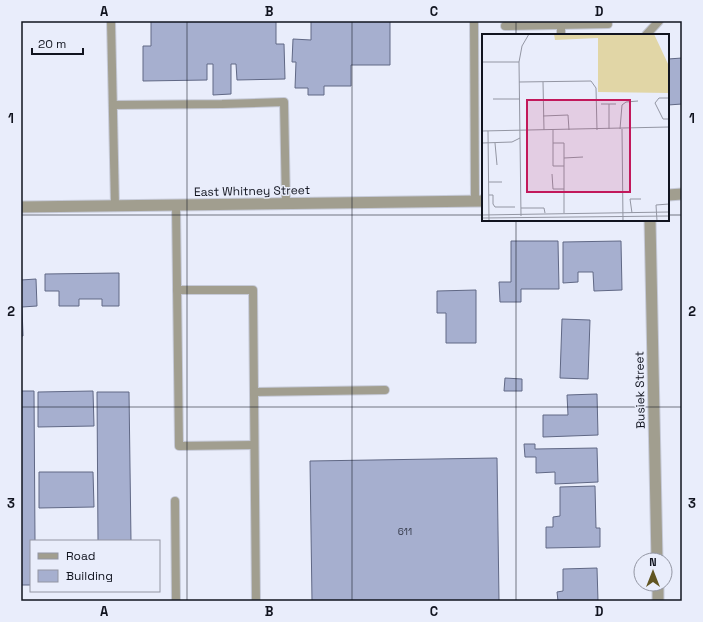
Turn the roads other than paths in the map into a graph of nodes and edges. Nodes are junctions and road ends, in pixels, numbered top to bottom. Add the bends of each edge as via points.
1 (112, 21) edge
2 (474, 21) edge
3 (659, 21) edge
4 (608, 24) dead end
5 (561, 25) junction
6 (505, 26) dead end
7 (561, 34) edge
8 (647, 34) edge
9 (113, 105) junction
10 (682, 194) edge
11 (669, 195) edge
12 (479, 202) edge
13 (286, 204) junction
14 (176, 205) junction
15 (115, 206) junction
16 (21, 207) edge
17 (650, 221) edge
18 (177, 290) junction
19 (385, 390) dead end
20 (254, 392) junction
21 (254, 445) junction
22 (175, 501) dead end
23 (657, 552) edge
24 (176, 601) edge
25 (256, 601) edge

1 - 9 lane
2 - 12 lane
3 - 8 lane
4 - 5 lane
5 - 6 lane
5 - 7 lane
9 - 13 lane via 284,102
9 - 15 lane
10 - 11 street
12 - 13 street, East Whitney Street
13 - 14 street, East Whitney Street
14 - 15 street, East Whitney Street
14 - 18 lane
15 - 16 street, East Whitney Street
17 - 23 street, Busiek Street
18 - 20 lane via 253,290
18 - 21 lane via 178,446
19 - 20 lane
20 - 21 lane
21 - 25 lane
22 - 24 lane

